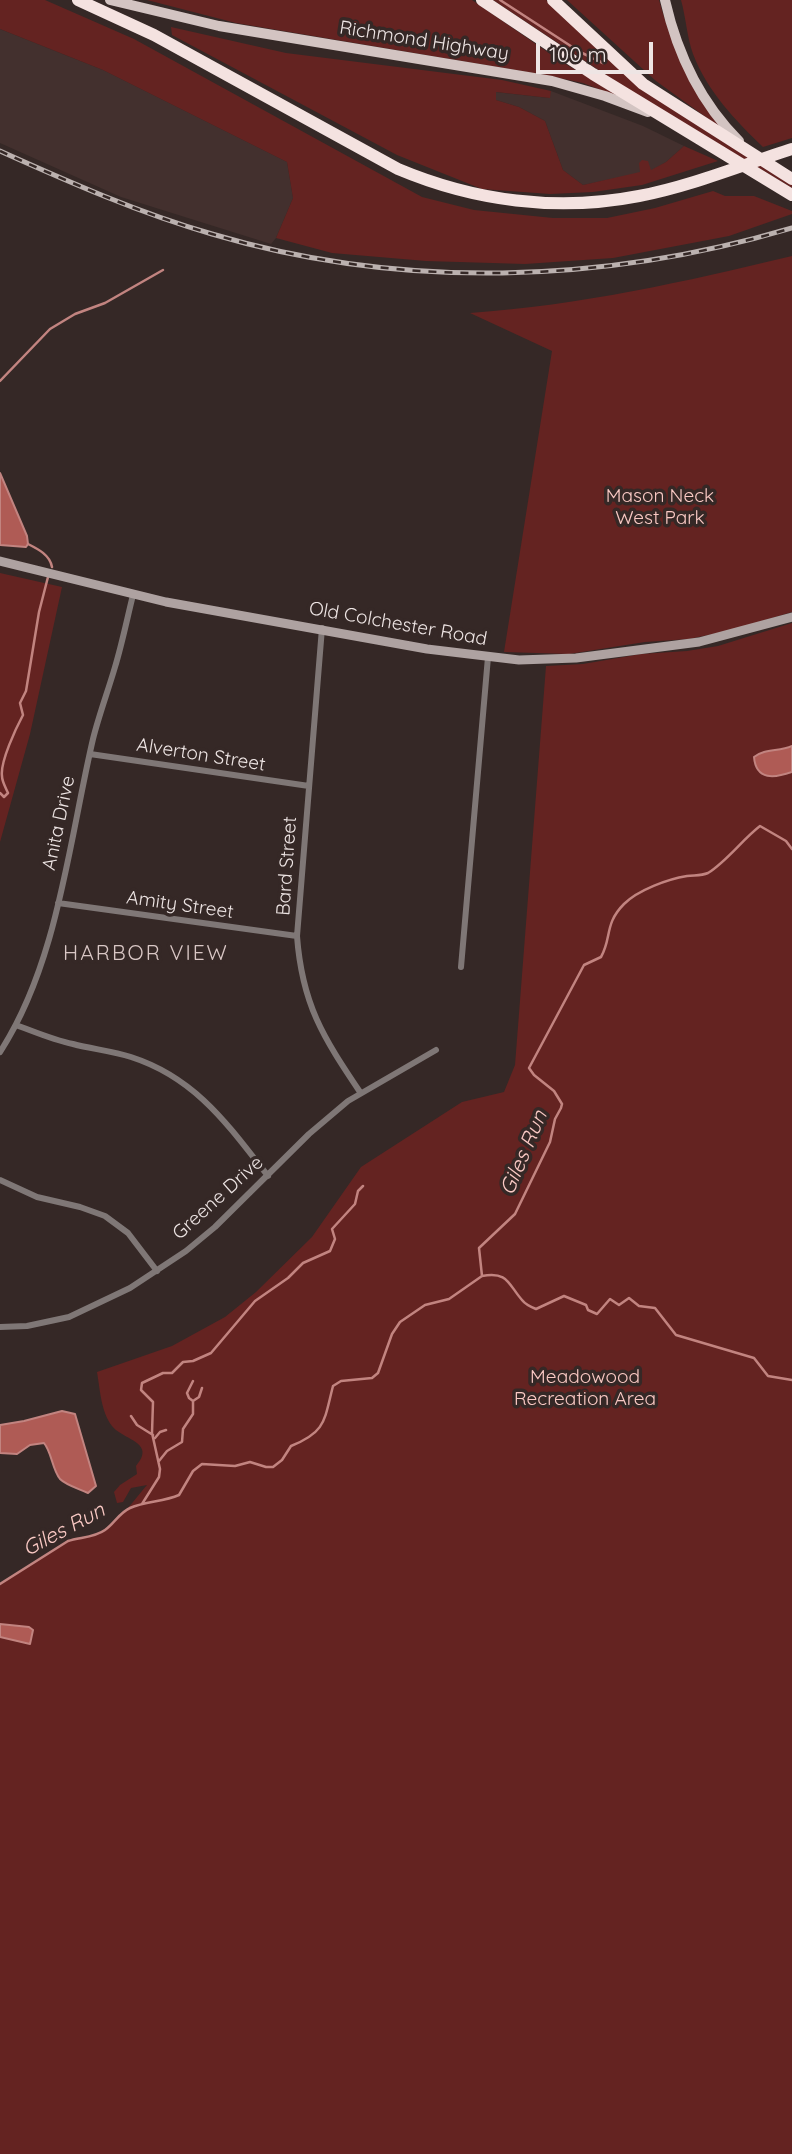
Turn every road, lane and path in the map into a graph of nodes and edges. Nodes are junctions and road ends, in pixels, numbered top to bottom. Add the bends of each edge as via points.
1 (78, 0) edge
2 (110, 0) edge
3 (482, 0) edge
4 (553, 0) edge
5 (665, 0) edge
6 (676, 124) junction
7 (746, 148) junction
8 (792, 149) edge
9 (792, 179) edge
10 (792, 195) edge
11 (0, 561) edge
12 (133, 595) junction
13 (792, 617) edge
14 (322, 628) junction
15 (488, 657) junction
16 (90, 754) junction
17 (309, 786) junction
18 (58, 903) junction
19 (297, 936) junction
20 (461, 967) dead end
21 (16, 1024) junction
22 (436, 1050) dead end
23 (0, 1052) edge
24 (360, 1092) junction
25 (268, 1176) junction
26 (0, 1180) edge
27 (157, 1271) junction
28 (0, 1327) edge

1 - 8 highway via 154,35 377,158 453,188 524,202 585,203 641,196
2 - 6 main road, Richmond Highway via 219,26 575,86
3 - 6 highway
4 - 7 highway via 643,83
5 - 7 main road via 676,42 695,82
6 - 10 highway, Richmond Highway
7 - 9 highway
11 - 12 street, Old Colchester Road
12 - 14 street, Old Colchester Road
12 - 16 street, Anita Drive
13 - 15 street, Old Colchester Road via 699,642 543,661
14 - 15 street, Old Colchester Road
14 - 17 street, Bard Street
15 - 20 street
16 - 17 street, Alverton Street
16 - 18 street, Anita Drive
17 - 19 street, Bard Street
18 - 19 street, Amity Street
18 - 21 street, Anita Drive
19 - 24 street, Bard Street via 299,965 313,1015
21 - 23 street, Anita Drive
21 - 25 street via 57,1040 132,1058 177,1079 218,1112
22 - 24 street, Greene Drive
24 - 25 street, Greene Drive via 324,1120
25 - 27 street, Greene Drive via 215,1227
26 - 27 street via 37,1197 105,1216 128,1233
27 - 28 street, Greene Drive via 69,1317

